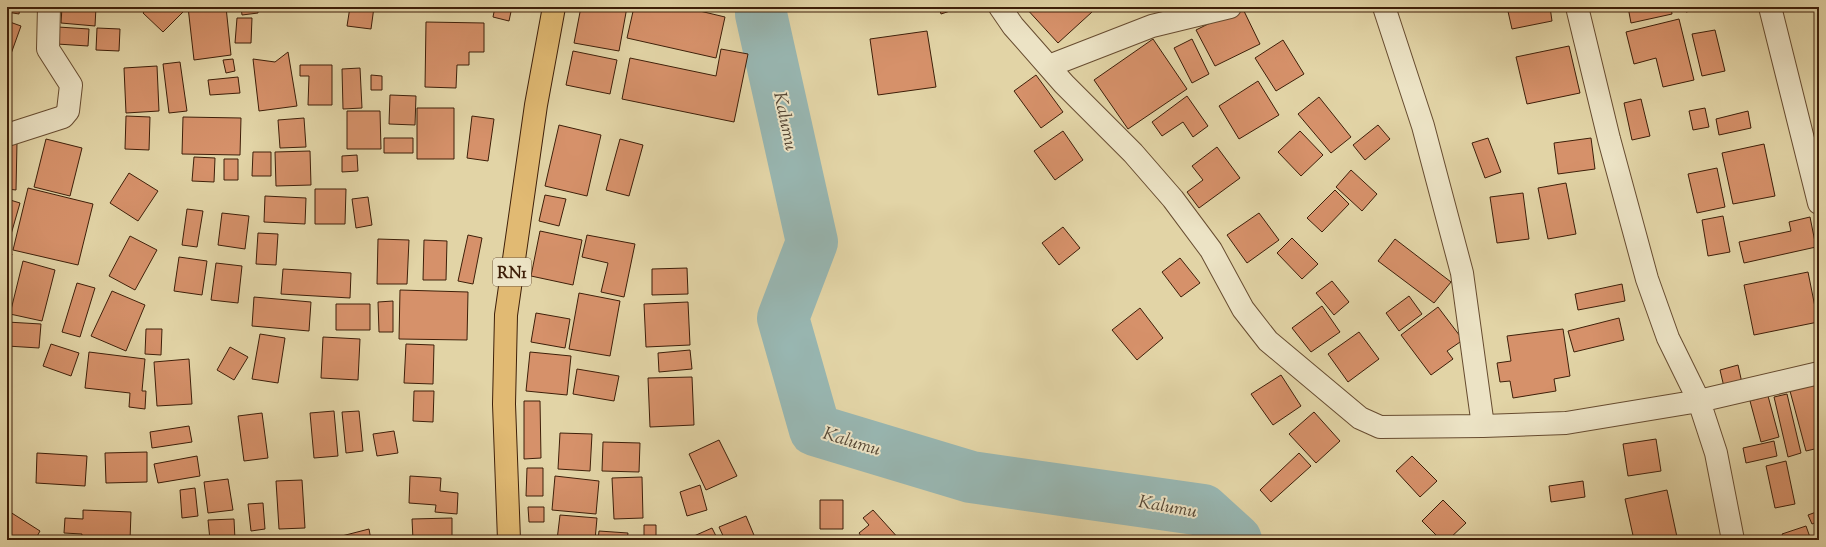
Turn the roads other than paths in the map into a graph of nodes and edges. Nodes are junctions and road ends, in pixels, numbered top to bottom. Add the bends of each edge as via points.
1 (49, 7) edge
2 (554, 7) edge
3 (1000, 7) edge
4 (1230, 7) edge
5 (1384, 7) edge
6 (1577, 7) edge
7 (1770, 7) edge
8 (1049, 66) junction
9 (7, 135) edge
10 (1819, 203) edge
11 (1819, 373) edge
12 (1699, 401) junction
13 (1483, 426) junction
14 (508, 540) edge
15 (1733, 540) edge

1 - 9 street via 48,48 71,85 68,111 63,117
2 - 14 highway, RN1 via 536,105 506,315 504,404
3 - 8 street via 1013,26
4 - 8 street via 1152,26
5 - 13 street via 1424,126 1462,273
6 - 12 street via 1609,140 1647,279 1668,338
7 - 10 street
8 - 13 street via 1133,153 1173,199 1211,250 1243,309 1268,341 1360,418 1380,427
11 - 12 street
12 - 13 street via 1566,423
12 - 15 street via 1716,453

